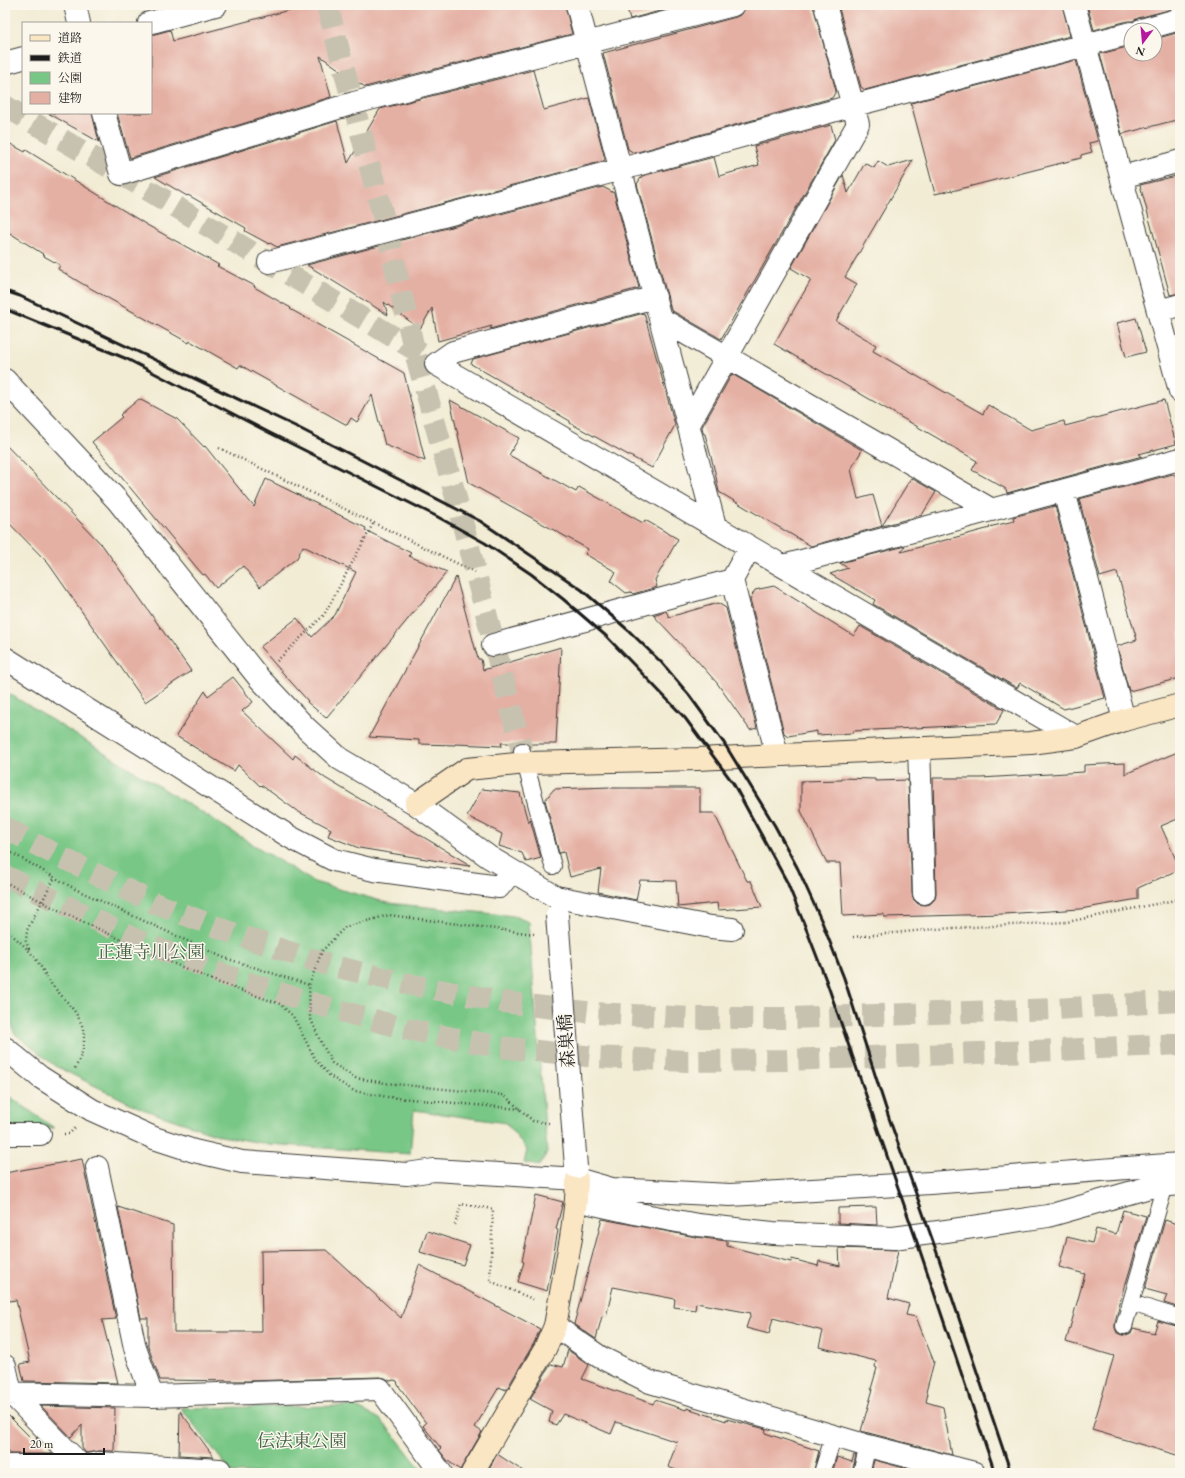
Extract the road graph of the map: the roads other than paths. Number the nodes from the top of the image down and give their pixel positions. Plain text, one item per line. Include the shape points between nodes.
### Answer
1 (75, 5) edge
2 (216, 5) edge
3 (577, 5) edge
4 (733, 5) edge
5 (825, 5) edge
6 (1074, 5) edge
7 (1180, 19) edge
8 (79, 22) edge
9 (152, 22) edge
10 (1163, 24) edge
11 (1123, 35) edge
12 (588, 44) junction
13 (1085, 45) junction
14 (22, 58) edge
15 (5, 63) edge
16 (852, 106) junction
17 (104, 114) edge
18 (1180, 161) edge
19 (622, 170) junction
20 (1122, 177) junction
21 (269, 262) dead end
22 (655, 297) junction
23 (1180, 305) edge
24 (1158, 311) junction
25 (661, 319) junction
26 (727, 356) junction
27 (5, 380) edge
28 (1180, 391) edge
29 (688, 424) junction
30 (1180, 459) edge
31 (1064, 491) junction
32 (992, 510) junction
33 (715, 526) junction
34 (750, 547) junction
35 (783, 566) junction
36 (732, 580) junction
37 (493, 645) dead end
38 (5, 658) edge
39 (1180, 705) edge
40 (1124, 720) junction
41 (1076, 737) junction
42 (919, 748) junction
43 (777, 755) junction
44 (524, 757) junction
45 (416, 804) junction
46 (552, 866) dead end
47 (512, 871) junction
48 (924, 893) dead end
49 (556, 906) junction
50 (732, 929) dead end
51 (5, 1048) edge
52 (5, 1134) edge
53 (40, 1134) road end
54 (1180, 1164) edge
55 (97, 1167) dead end
56 (576, 1182) junction
57 (1172, 1184) edge
58 (1131, 1303) junction
59 (557, 1318) junction
60 (1180, 1318) edge
61 (1124, 1326) dead end
62 (5, 1366) edge
63 (8, 1393) edge
64 (152, 1396) junction
65 (834, 1435) junction
66 (868, 1446) junction
67 (5, 1466) edge
68 (220, 1470) dead end
69 (82, 1471) edge
70 (441, 1473) edge
71 (472, 1473) edge
72 (822, 1473) edge
73 (861, 1473) edge
74 (974, 1473) edge

1 - 8 street
2 - 9 street
3 - 12 street
4 - 12 street
5 - 16 street
6 - 13 street
7 - 10 street
11 - 13 street
12 - 17 street via 354,103 121,174
12 - 19 street
13 - 16 street
13 - 20 street
14 - 15 street
16 - 19 street
16 - 26 street via 858,124
18 - 20 street
19 - 21 street
19 - 22 street
20 - 24 street
22 - 25 street
22 - 33 street via 452,352 436,364
23 - 24 street
24 - 28 street
25 - 26 street
25 - 29 street
26 - 29 street
26 - 32 street
27 - 45 street via 117,500 258,678 307,729 340,759
29 - 33 street
30 - 31 street
31 - 32 street
31 - 40 street
32 - 35 street
33 - 34 street
34 - 35 street
34 - 36 street
35 - 41 street
36 - 37 street
36 - 43 street
38 - 47 street via 290,837 334,860 374,870 499,887
39 - 40 street
40 - 41 street
41 - 42 street via 1031,744
42 - 43 street
42 - 48 street
43 - 44 street via 653,761
44 - 45 street via 467,769
44 - 46 lane
45 - 47 street
47 - 49 street
49 - 50 street
49 - 56 street, 森巣橋, bridge
51 - 56 street via 40,1078 92,1110 154,1138 194,1151 242,1162 407,1174 434,1170
52 - 53 street
54 - 56 street via 730,1195 612,1189
55 - 64 street via 135,1348
56 - 57 street via 639,1214 698,1225 893,1238 1048,1216 1150,1187
56 - 59 street via 571,1238
57 - 58 lane
58 - 60 lane
58 - 61 lane
59 - 65 street via 600,1357 650,1382
59 - 71 street via 545,1349
62 - 63 street
63 - 64 street
63 - 69 street
64 - 70 street via 380,1389
65 - 66 street
65 - 72 lane
66 - 73 lane
66 - 74 street
67 - 69 street
68 - 69 street via 98,1463

